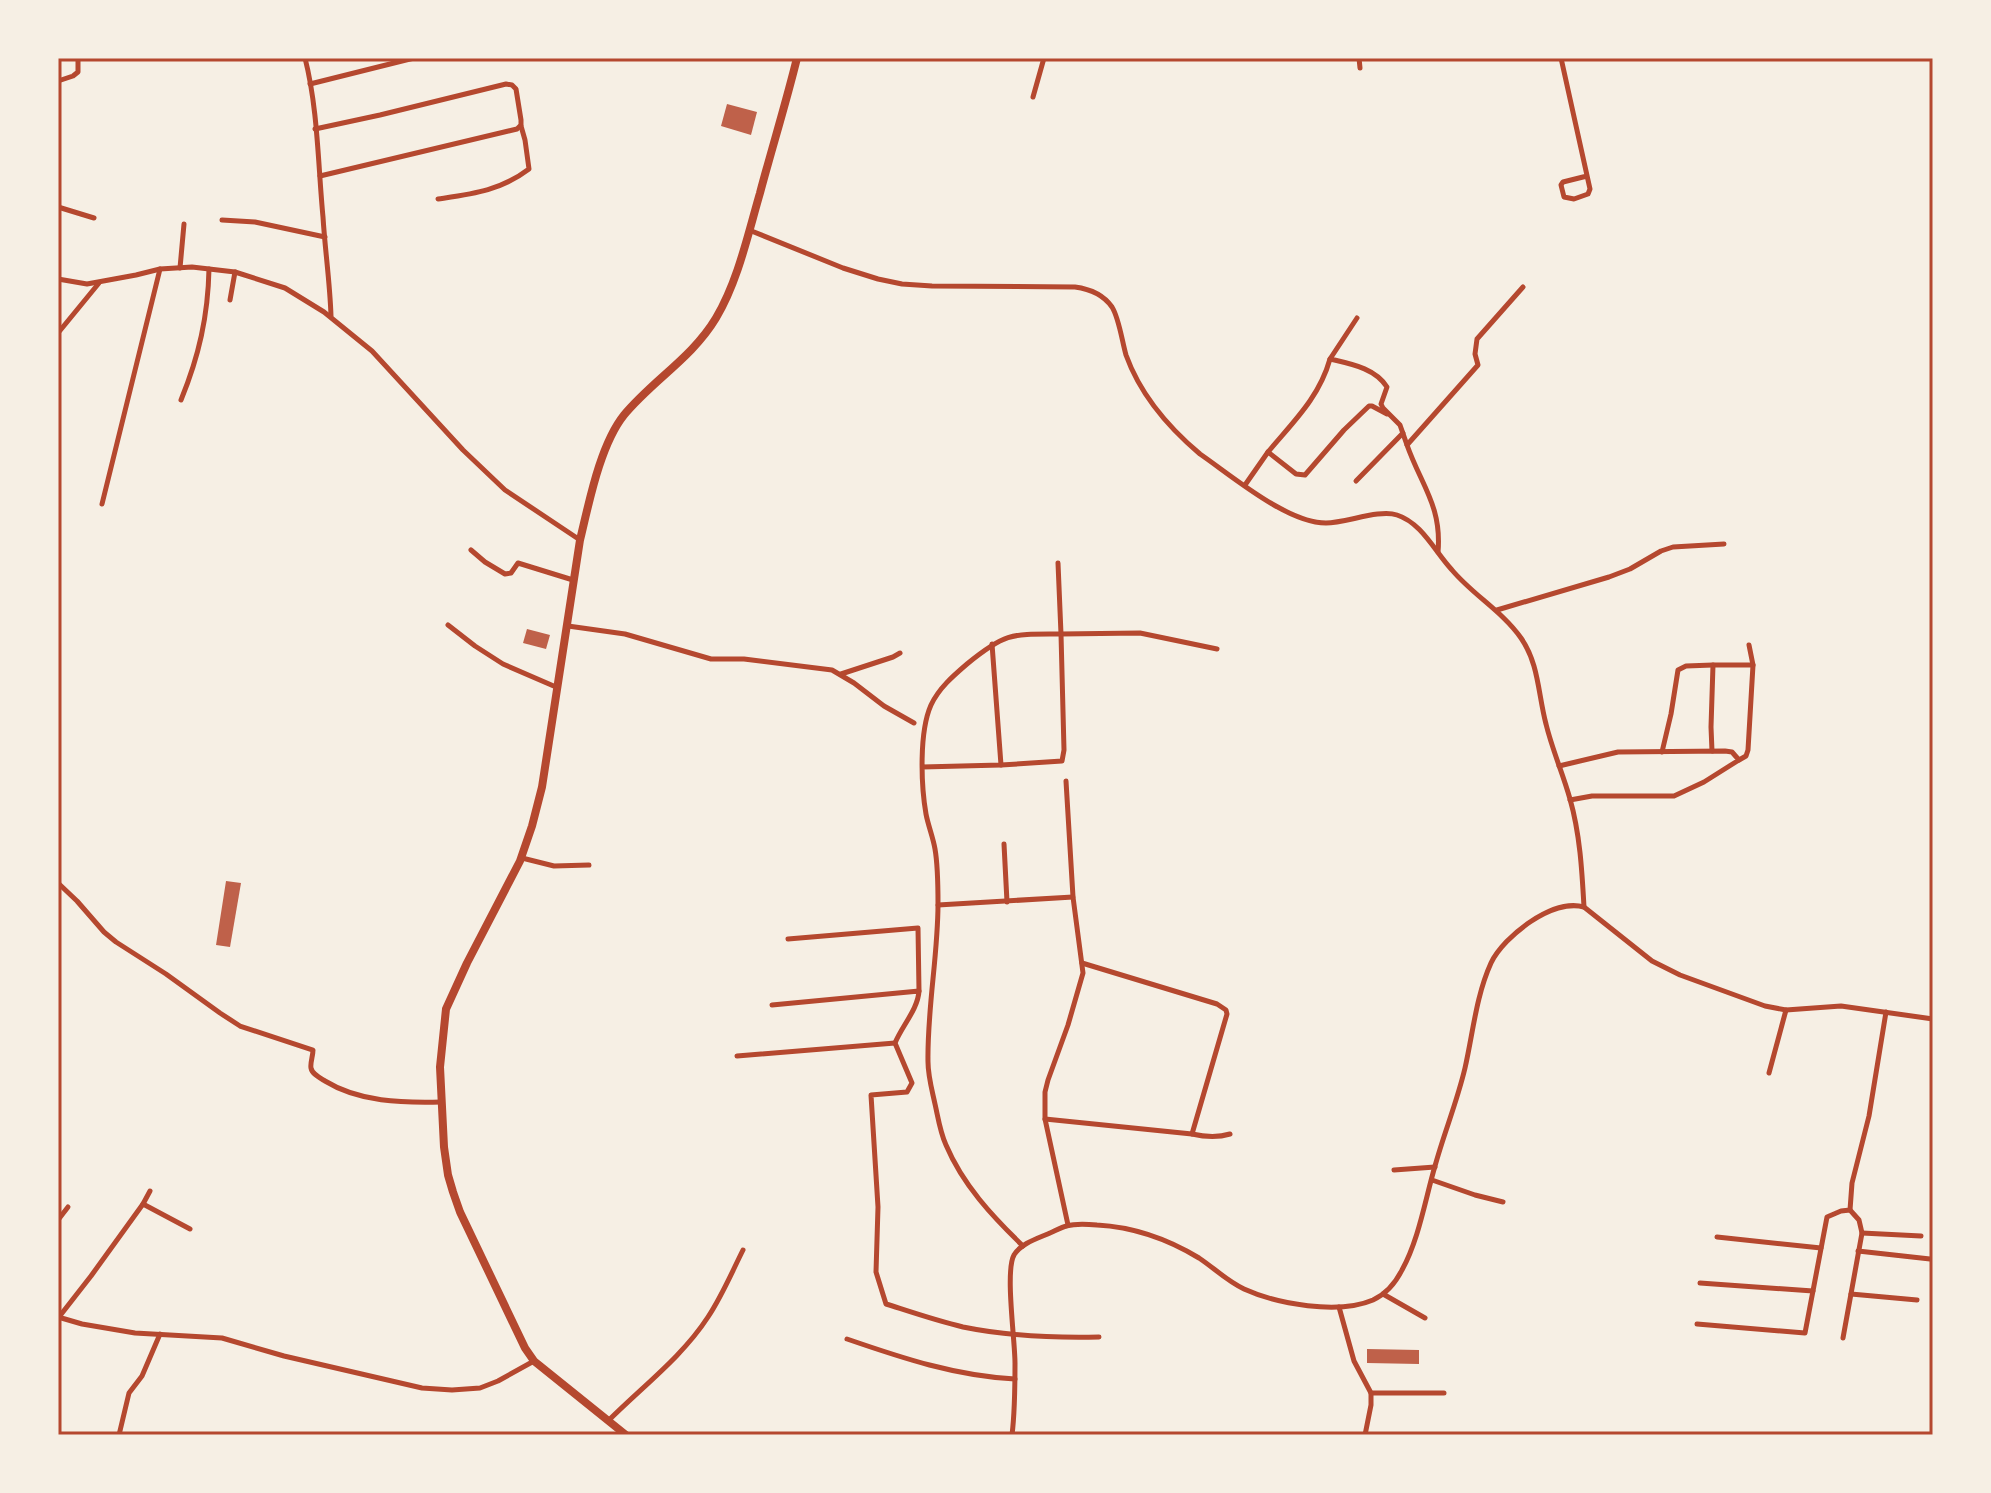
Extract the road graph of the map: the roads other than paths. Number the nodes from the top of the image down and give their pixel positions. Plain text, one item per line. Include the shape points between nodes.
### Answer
1 (78, 58) edge
2 (305, 58) edge
3 (414, 58) edge
4 (797, 58) edge
5 (1044, 58) edge
6 (1359, 58) edge
7 (1561, 58) edge
8 (1360, 68) dead end
9 (58, 81) edge
10 (310, 84) junction
11 (1033, 97) dead end
12 (521, 125) junction
13 (315, 129) junction
14 (320, 176) junction
15 (1587, 176) junction
16 (438, 199) dead end
17 (58, 207) edge
18 (94, 218) dead end
19 (222, 220) dead end
20 (184, 224) dead end
21 (749, 230) junction
22 (325, 237) junction
23 (180, 268) junction
24 (160, 269) junction
25 (209, 269) junction
26 (235, 272) junction
27 (58, 279) edge
28 (100, 282) junction
29 (1523, 287) dead end
30 (230, 300) dead end
31 (331, 317) junction
32 (1357, 318) dead end
33 (58, 333) edge
34 (1330, 359) junction
35 (181, 400) dead end
36 (1387, 414) junction
37 (1404, 432) junction
38 (1407, 445) junction
39 (1268, 452) junction
40 (1356, 481) dead end
41 (1245, 485) junction
42 (102, 504) dead end
43 (580, 540) junction
44 (1724, 544) dead end
45 (471, 550) dead end
46 (1438, 553) junction
47 (1058, 563) dead end
48 (574, 580) junction
49 (1496, 611) junction
50 (448, 625) dead end
51 (568, 626) junction
52 (1061, 634) junction
53 (992, 644) junction
54 (1749, 645) dead end
55 (1217, 649) dead end
56 (900, 653) dead end
57 (1713, 665) junction
58 (1753, 665) junction
59 (840, 674) junction
60 (556, 687) junction
61 (914, 723) dead end
62 (1712, 751) junction
63 (1662, 752) junction
64 (1739, 760) junction
65 (1001, 765) junction
66 (1559, 766) junction
67 (922, 767) junction
68 (1066, 781) dead end
69 (1570, 800) junction
70 (1004, 844) dead end
71 (522, 858) junction
72 (589, 865) dead end
73 (58, 883) edge
74 (1073, 897) junction
75 (1007, 902) junction
76 (938, 905) junction
77 (1584, 907) junction
78 (788, 939) dead end
79 (1082, 963) junction
80 (919, 991) junction
81 (772, 1005) dead end
82 (1786, 1010) junction
83 (1886, 1012) junction
84 (1933, 1019) edge
85 (895, 1043) junction
86 (737, 1056) dead end
87 (1769, 1073) dead end
88 (442, 1102) junction
89 (1045, 1119) junction
90 (1192, 1134) junction
91 (1230, 1134) dead end
92 (1435, 1167) junction
93 (1394, 1170) dead end
94 (1432, 1180) junction
95 (150, 1191) dead end
96 (1503, 1202) dead end
97 (143, 1204) junction
98 (68, 1207) dead end
99 (1850, 1210) junction
100 (58, 1220) edge
101 (1068, 1225) junction
102 (190, 1229) dead end
103 (1862, 1233) junction
104 (1921, 1236) dead end
105 (1717, 1237) dead end
106 (1023, 1246) junction
107 (1821, 1248) junction
108 (743, 1250) dead end
109 (1858, 1251) junction
110 (1930, 1259) dead end
111 (1700, 1283) dead end
112 (1813, 1291) junction
113 (1383, 1294) junction
114 (1851, 1294) junction
115 (1917, 1300) dead end
116 (1339, 1307) junction
117 (58, 1317) edge
118 (1425, 1318) dead end
119 (1697, 1324) dead end
120 (160, 1334) junction
121 (1014, 1334) junction
122 (1099, 1337) dead end
123 (1843, 1338) dead end
124 (847, 1339) dead end
125 (534, 1361) junction
126 (1015, 1379) junction
127 (1371, 1393) junction
128 (1444, 1393) dead end
129 (609, 1420) junction
130 (119, 1435) edge
131 (626, 1435) edge
132 (1012, 1435) edge
133 (1365, 1435) edge

1 - 9 street via 78,72
2 - 10 street
3 - 10 street
4 - 21 highway
5 - 11 street
6 - 8 street
7 - 15 street
10 - 13 street
12 - 13 street via 516,89 506,84
12 - 14 street
12 - 16 street via 529,169 514,181 483,192
13 - 14 street
14 - 22 street
15 - 15 street via 1588,194 1564,197 1563,182
17 - 18 street
19 - 22 street
20 - 23 street
21 - 41 street via 843,268 902,284 1093,291 1114,311 1132,370 1157,411 1188,443
21 - 43 highway via 714,321 615,429
22 - 31 street
23 - 24 street
23 - 25 street
24 - 28 street
24 - 42 street
25 - 26 street
25 - 35 street via 205,322
26 - 30 street
26 - 31 street via 285,288
27 - 28 street
28 - 33 street
29 - 38 street via 1477,339 1478,365
31 - 43 street via 372,351 505,490
32 - 34 street
34 - 36 street via 1367,369 1384,382 1381,404
34 - 39 street via 1315,397
36 - 37 street
36 - 39 street via 1369,406 1305,475
37 - 38 street
37 - 40 street
38 - 46 street via 1436,513
39 - 41 street
41 - 46 street via 1308,521 1334,523 1395,514 1413,524
43 - 48 highway
44 - 49 street via 1673,547 1609,577
45 - 48 street via 505,574 518,563
46 - 49 street
47 - 52 street
48 - 51 highway
49 - 66 street via 1531,654
50 - 60 street via 503,664
51 - 59 street via 613,631 711,659
51 - 60 highway
52 - 53 street via 1014,635
52 - 55 street via 1140,633
52 - 65 street via 1064,758
53 - 65 street
53 - 67 street via 935,698 925,727
54 - 58 street
56 - 59 street
57 - 58 street
57 - 62 street
57 - 63 street via 1678,670
58 - 64 street via 1748,750
59 - 61 street
60 - 71 highway via 542,787
62 - 63 street
62 - 64 street via 1732,752
63 - 66 street via 1618,752
64 - 69 street via 1674,796
65 - 67 street
66 - 69 street
67 - 76 street
68 - 74 street
69 - 77 street
70 - 75 street
71 - 72 street via 554,866
71 - 88 highway via 446,1009
73 - 88 street via 116,942 220,1013 240,1026 313,1050 313,1073 335,1087 378,1099
74 - 75 street
74 - 79 street
75 - 76 street
76 - 106 street via 928,1066 941,1131 970,1189
77 - 82 street via 1662,966
77 - 92 street via 1566,906 1545,914 1498,950 1483,983 1459,1092
78 - 80 street via 918,928
79 - 89 street via 1075,1004 1045,1092
79 - 90 street via 1226,1010
80 - 81 street
80 - 85 street
82 - 83 street via 1841,1006
82 - 87 street
83 - 84 street
83 - 99 street
85 - 86 street
85 - 121 street via 912,1083 907,1092 871,1095 876,1272 886,1304 962,1326
88 - 125 highway via 448,1175 460,1212
89 - 90 street
89 - 101 street
90 - 91 street
92 - 93 street
92 - 94 street
94 - 96 street
94 - 113 street via 1408,1258
95 - 97 street
97 - 102 street
97 - 117 street
98 - 100 street
99 - 103 street
99 - 107 street via 1827,1217
101 - 106 street
101 - 116 street via 1149,1233 1184,1249 1241,1288 1291,1303
103 - 104 street
103 - 109 street
105 - 107 street
106 - 121 street via 1011,1262
107 - 112 street
108 - 129 street via 700,1328
109 - 110 street
109 - 114 street
111 - 112 street
112 - 119 street via 1805,1333
113 - 116 street
113 - 118 street
114 - 115 street
114 - 123 street
116 - 127 street via 1354,1361
117 - 120 street
120 - 125 street via 222,1338 422,1388 480,1388
120 - 130 street via 129,1393
121 - 122 street
121 - 126 street
124 - 126 street via 934,1367
125 - 129 highway
126 - 132 street
127 - 128 street
127 - 133 street
129 - 131 highway

